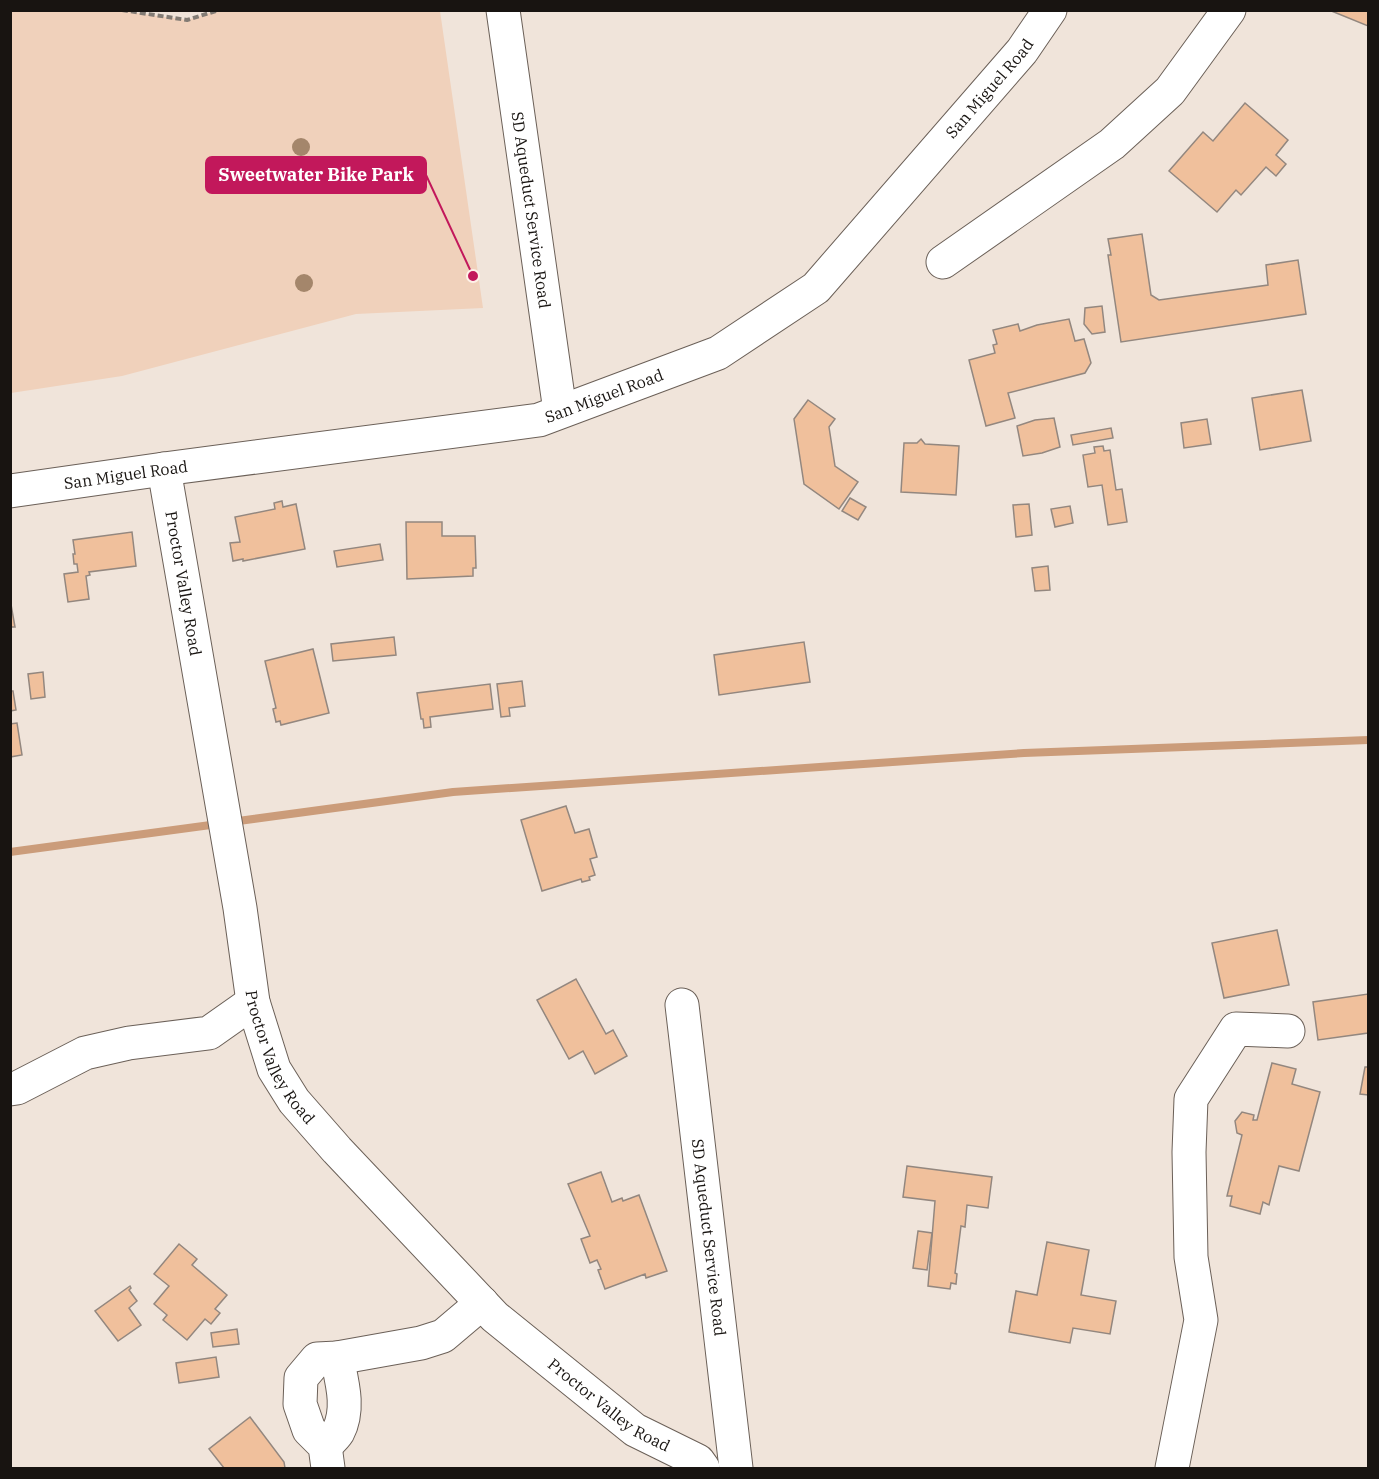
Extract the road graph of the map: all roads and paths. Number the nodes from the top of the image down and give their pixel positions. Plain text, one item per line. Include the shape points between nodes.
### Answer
1 (122, 10) edge
2 (219, 10) edge
3 (503, 10) edge
4 (1050, 10) edge
5 (1229, 10) edge
6 (943, 261) dead end
7 (560, 411) junction
8 (164, 469) junction
9 (10, 491) edge
10 (253, 1002) junction
11 (682, 1005) dead end
12 (1288, 1031) dead end
13 (10, 1089) edge
14 (482, 1303) junction
15 (338, 1358) junction
16 (326, 1457) edge
17 (707, 1466) edge
18 (736, 1468) edge
19 (1172, 1468) edge

1 - 2 path via 187,20
3 - 7 street, SD Aqueduct Service Road
4 - 7 street, San Miguel Road via 1022,51 816,288 718,353
5 - 6 street via 1170,91 1112,144
7 - 8 street, San Miguel Road via 539,420
8 - 9 street, San Miguel Road
8 - 10 street, Proctor Valley Road
10 - 13 street via 209,1033 85,1053
10 - 14 street, Proctor Valley Road via 274,1069 294,1101
11 - 18 street, SD Aqueduct Service Road
12 - 19 street via 1236,1029 1191,1099 1191,1257 1201,1320
14 - 15 street via 443,1336
14 - 17 street, Proctor Valley Road via 635,1430
15 - 16 street via 343,1417
15 - 16 street via 317,1359 301,1378 300,1404 309,1430

